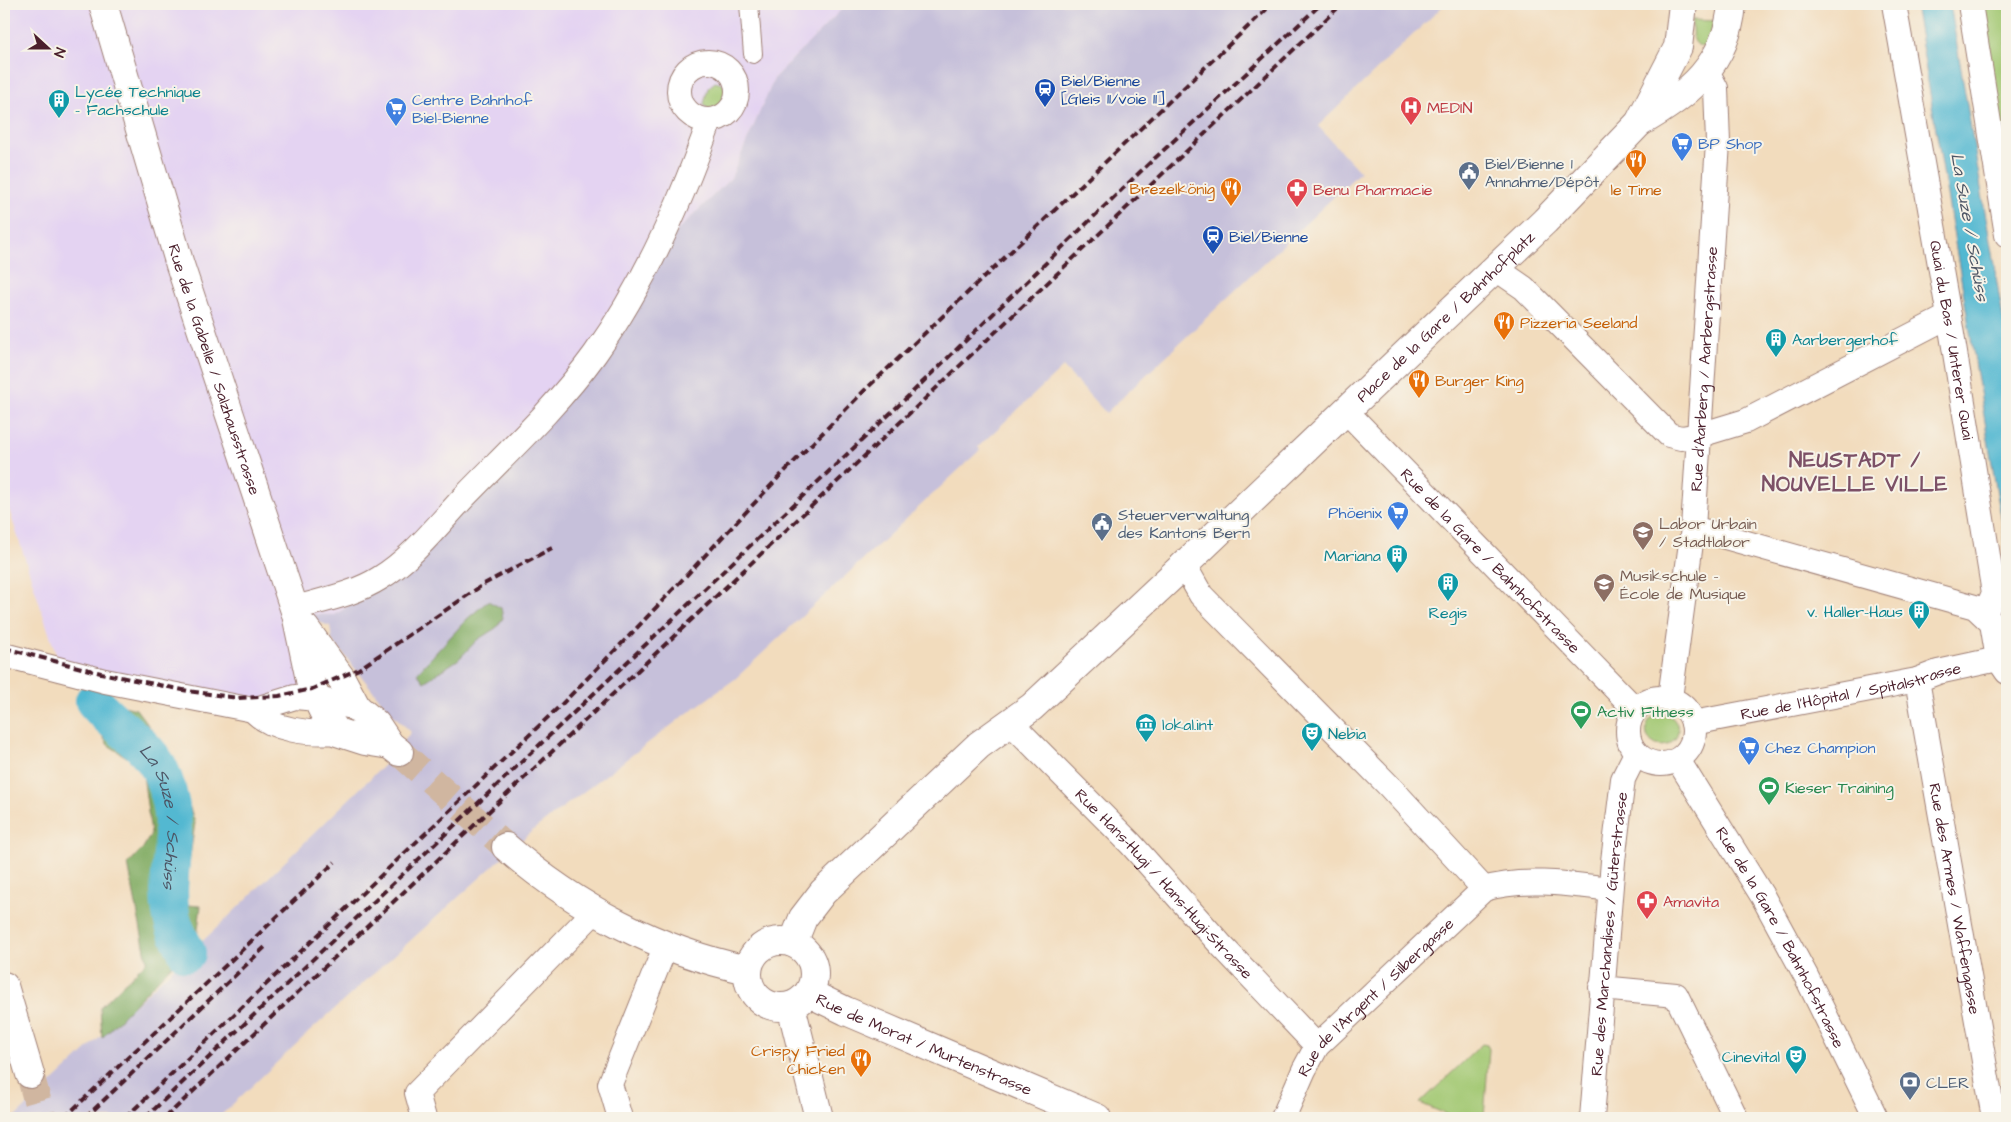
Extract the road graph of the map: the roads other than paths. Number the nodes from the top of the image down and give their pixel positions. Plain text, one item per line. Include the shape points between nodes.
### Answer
1 (103, 4) edge
2 (749, 4) edge
3 (1683, 4) edge
4 (1732, 4) edge
5 (1894, 4) edge
6 (1970, 4) edge
7 (1678, 47) junction
8 (753, 54) dead end
9 (1706, 71) junction
10 (710, 120) dead end
11 (1639, 123) junction
12 (2007, 235) edge
13 (1495, 268) junction
14 (1949, 316) junction
15 (1346, 411) junction
16 (1700, 435) junction
17 (1693, 528) junction
18 (1184, 565) junction
19 (296, 611) junction
20 (1996, 612) edge
21 (4, 654) edge
22 (2004, 664) edge
23 (1917, 680) junction
24 (1670, 698) junction
25 (317, 699) junction
26 (357, 708) junction
27 (253, 710) junction
28 (1635, 710) junction
29 (1011, 723) junction
30 (1693, 723) junction
31 (337, 732) junction
32 (1636, 753) junction
33 (1678, 760) junction
34 (506, 847) tunnel mouth
35 (1484, 889) junction
36 (1615, 897) junction
37 (595, 912) junction
38 (793, 943) junction
39 (666, 945) junction
40 (748, 970) junction
41 (4, 986) edge
42 (1601, 988) junction
43 (800, 999) junction
44 (1317, 1046) junction
45 (30, 1074) tunnel mouth
46 (424, 1118) edge
47 (620, 1118) edge
48 (819, 1118) edge
49 (1097, 1118) edge
50 (1283, 1118) edge
51 (1592, 1118) edge
52 (1736, 1118) edge
53 (1876, 1118) edge
54 (1994, 1118) edge

1 - 19 main road, Rue de la Gabelle / Salzhausstrasse via 180,265
2 - 8 street
3 - 7 main road
4 - 9 main road via 1724,45
5 - 14 street, Quai du Bas / Unterer Quai
6 - 12 street
7 - 9 main road
7 - 11 main road, Place de la Gare / Bahnhofplatz
9 - 11 main road via 1680,98
9 - 16 street, Rue d'Aarberg / Aarbergstrasse via 1716,88 1718,143
10 - 19 street via 689,177 637,285 609,333 577,377 399,563 358,589
11 - 13 main road, Place de la Gare / Bahnhofplatz
13 - 15 main road, Place de la Gare / Bahnhofplatz
13 - 16 street via 1524,288 1669,435 1681,438
14 - 16 street via 1746,421
14 - 20 street, Quai du Bas / Unterer Quai
15 - 18 main road, Place de la Gare / Bahnhofplatz
15 - 28 street, Rue de la Gare / Bahnhofstrasse
16 - 17 street, Rue d'Aarberg / Aarbergstrasse
17 - 20 street
17 - 24 street, Rue d'Aarberg / Aarbergstrasse
18 - 29 main road, Place de la Gare / Bahnhofplatz
18 - 35 street via 1201,595 1390,787
19 - 25 main road, Rue de la Gabelle / Salzhausstrasse via 312,689
19 - 26 main road
20 - 22 street via 1992,623
21 - 27 street via 105,681
22 - 23 street, Rue de l'Hôpital / Spitalstrasse via 1938,672
23 - 30 street, Rue de l'Hôpital / Spitalstrasse
23 - 54 street, Rue des Armes / Waffengasse
24 - 28 street via 1651,698
24 - 30 street via 1685,708
25 - 26 street
25 - 27 street via 294,698
25 - 31 main road, Rue de la Gabelle / Salzhausstrasse
26 - 31 main road via 376,724 394,748
27 - 31 street via 263,721 296,730 316,734
28 - 32 street via 1627,732
29 - 38 main road, Place de la Gare / Bahnhofplatz via 979,745 822,892 803,918
29 - 44 street, Rue Hans-Hugi / Hans-Hugi-Strasse via 1132,844 1220,944
30 - 33 street via 1691,744
32 - 33 street via 1642,759 1660,764
32 - 36 street, Rue des Marchandises / Güterstrasse via 1623,779
33 - 53 street, Rue de la Gare / Bahnhofstrasse via 1806,976
34 - 37 main road via 537,874
35 - 36 street via 1501,884 1554,884
35 - 44 street, Rue de l'Argent / Silbergasse
36 - 42 street, Rue des Marchandises / Güterstrasse
37 - 39 main road
37 - 46 street via 417,1093
38 - 40 main road via 778,941 764,946 753,956
38 - 43 main road via 805,951 813,964 814,979
39 - 40 main road via 706,960
39 - 47 street via 610,1084
40 - 43 main road via 750,987 760,1000 775,1007
41 - 45 main road
42 - 51 street, Rue des Marchandises / Güterstrasse
42 - 52 street via 1676,995
43 - 48 main road
43 - 49 main road, Rue de Morat / Murtenstrasse via 846,1011
44 - 50 street, Rue de l'Argent / Silbergasse

